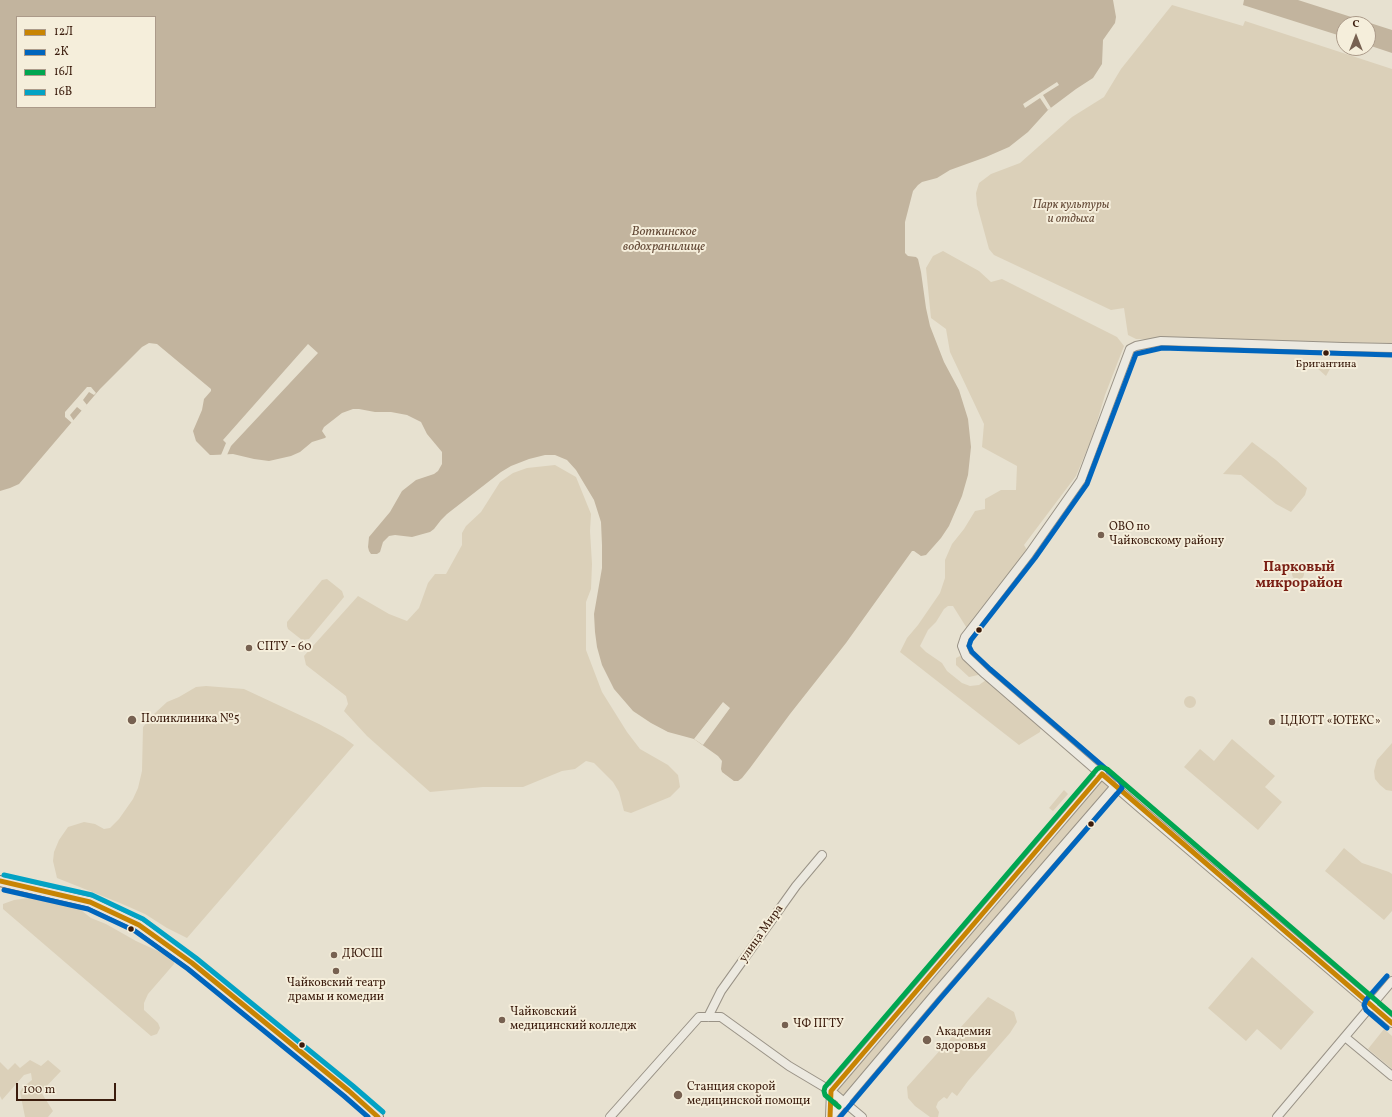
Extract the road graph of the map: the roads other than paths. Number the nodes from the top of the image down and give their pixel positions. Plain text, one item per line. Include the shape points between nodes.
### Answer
1 (1392, 348) edge
2 (1102, 774) junction
3 (1115, 786) junction
4 (822, 855) dead end
5 (1, 882) edge
6 (1392, 980) edge
7 (1371, 1005) junction
8 (708, 1017) junction
9 (1392, 1023) edge
10 (1345, 1037) junction
11 (1392, 1076) edge
12 (831, 1091) junction
13 (844, 1102) junction
14 (378, 1117) edge
15 (610, 1117) edge
16 (831, 1117) edge
17 (862, 1117) edge
18 (1277, 1117) edge

1 - 2 street via 1161,340 1130,349 1081,480 1029,554 965,637 962,646 966,656 985,674
2 - 3 street
2 - 12 street
3 - 7 street
3 - 13 street
4 - 8 street, улица Мира via 796,886 721,991
5 - 14 main road via 90,902 139,925 192,963
6 - 7 street
7 - 9 street
7 - 10 street
8 - 12 street via 721,1017 789,1066
8 - 15 street via 699,1017
10 - 11 street
10 - 18 street
12 - 13 street
12 - 16 street
13 - 16 street
13 - 17 street

